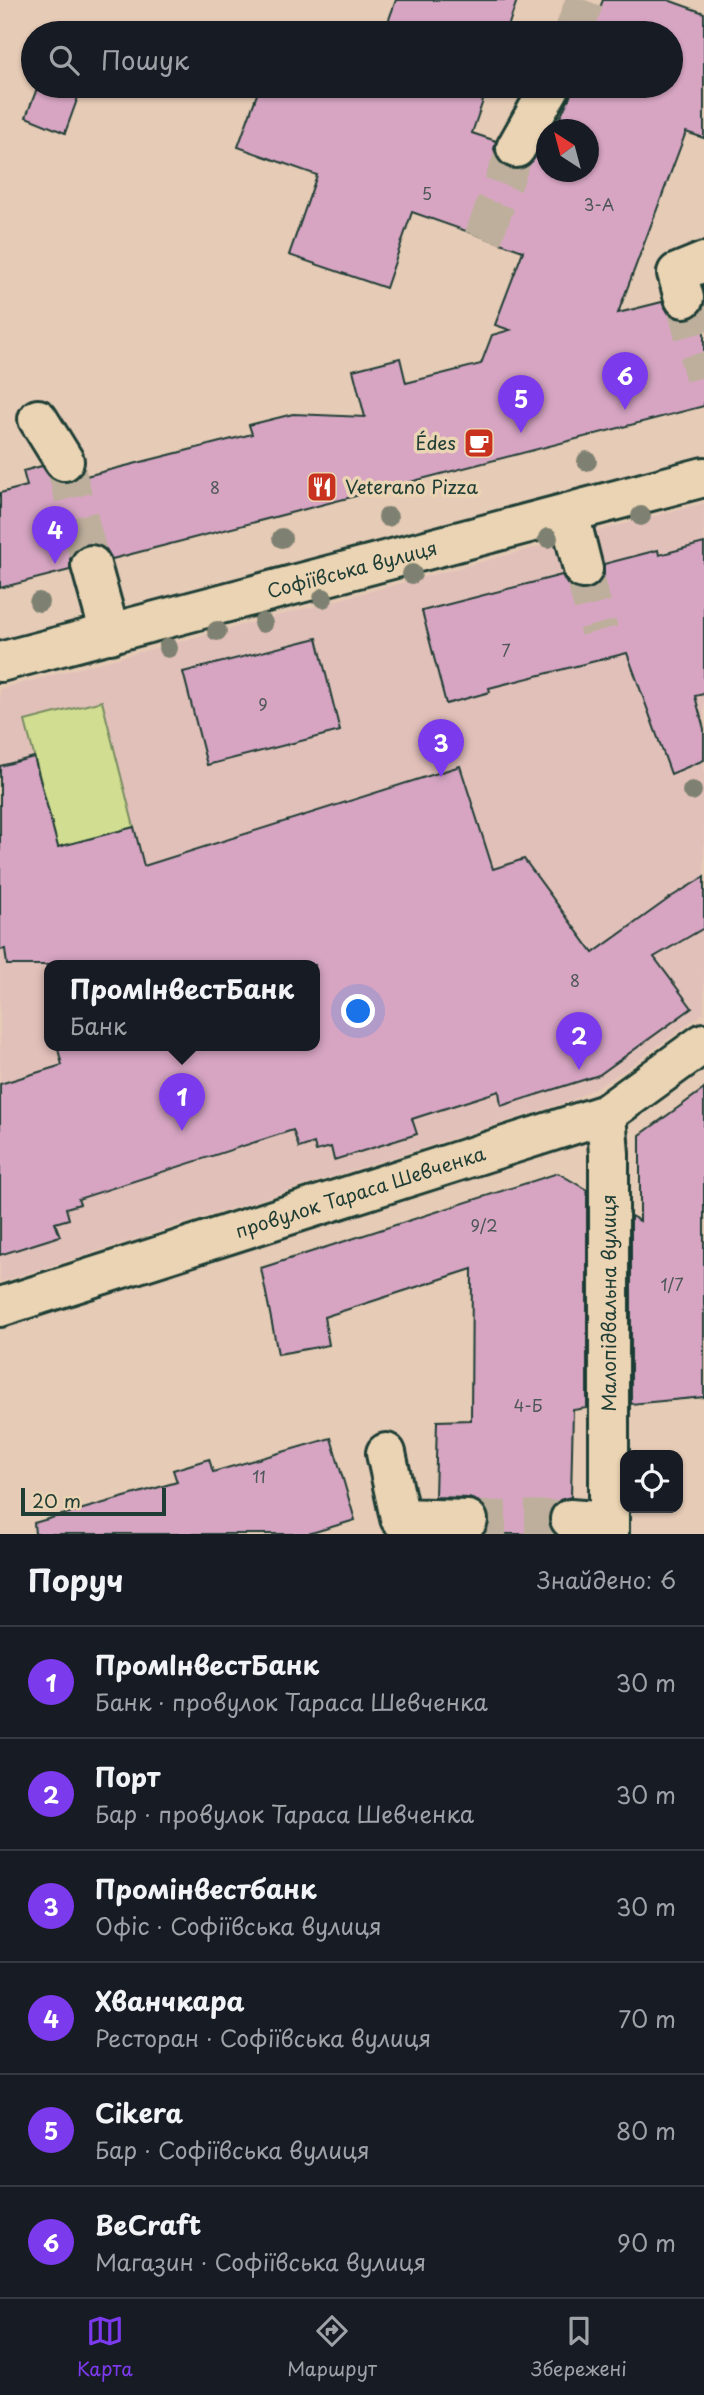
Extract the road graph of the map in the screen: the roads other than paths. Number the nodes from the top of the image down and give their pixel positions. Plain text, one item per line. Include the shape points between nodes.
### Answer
1 (544, 98) edge
2 (516, 148) tunnel mouth
3 (704, 262) edge
4 (684, 298) tunnel mouth
5 (37, 419) dead end
6 (64, 461) tunnel mouth
7 (704, 477) edge
8 (569, 513) junction
9 (91, 565) tunnel mouth
10 (583, 569) tunnel mouth
11 (110, 634) junction
12 (0, 662) edge
13 (704, 1043) edge
14 (606, 1114) junction
15 (0, 1307) edge
16 (386, 1453) dead end
17 (570, 1519) tunnel mouth
18 (468, 1520) tunnel mouth
19 (609, 1528) edge

1 - 2 street
3 - 4 street via 677,273
5 - 6 street
7 - 8 street, Софіївська вулиця
8 - 10 street
8 - 11 street, Софіївська вулиця
9 - 11 street
11 - 12 street, Софіївська вулиця
13 - 14 street, провулок Тараса Шевченка
14 - 15 street, провулок Тараса Шевченка
14 - 19 street, Малопідвальна вулиця
16 - 18 street via 400,1518
17 - 19 street

